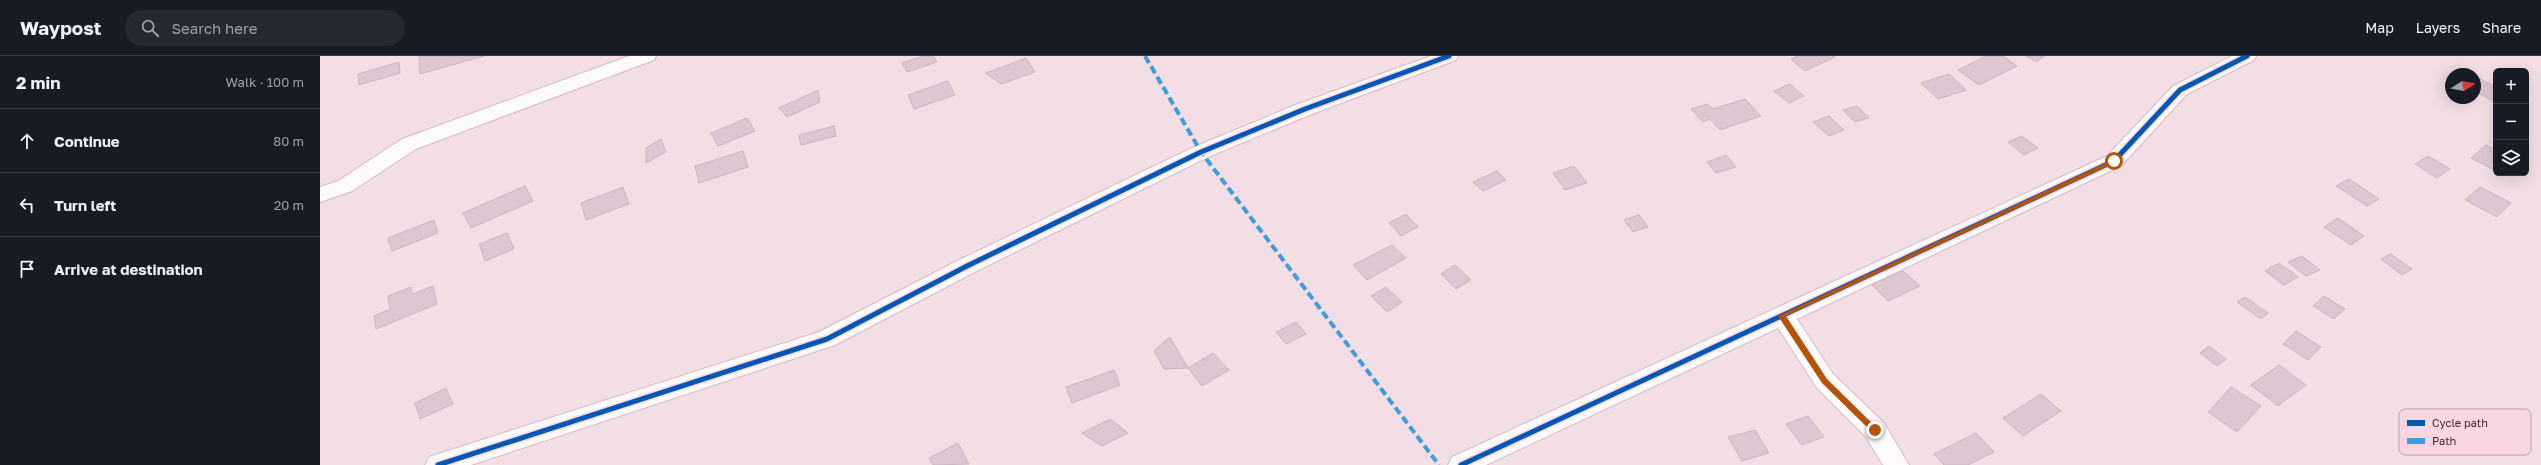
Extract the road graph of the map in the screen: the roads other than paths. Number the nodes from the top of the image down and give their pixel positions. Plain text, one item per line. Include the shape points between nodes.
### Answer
1 (647, 56) edge
2 (1449, 56) edge
3 (2247, 56) edge
4 (320, 195) edge
5 (1782, 316) junction
6 (438, 465) edge
7 (1461, 465) edge
8 (1896, 465) edge

1 - 4 street via 409,144 345,186
2 - 6 street via 1305,109 1201,152 967,266 827,339
3 - 5 street via 2180,90 2114,161
5 - 7 street
5 - 8 street via 1825,381 1875,430

